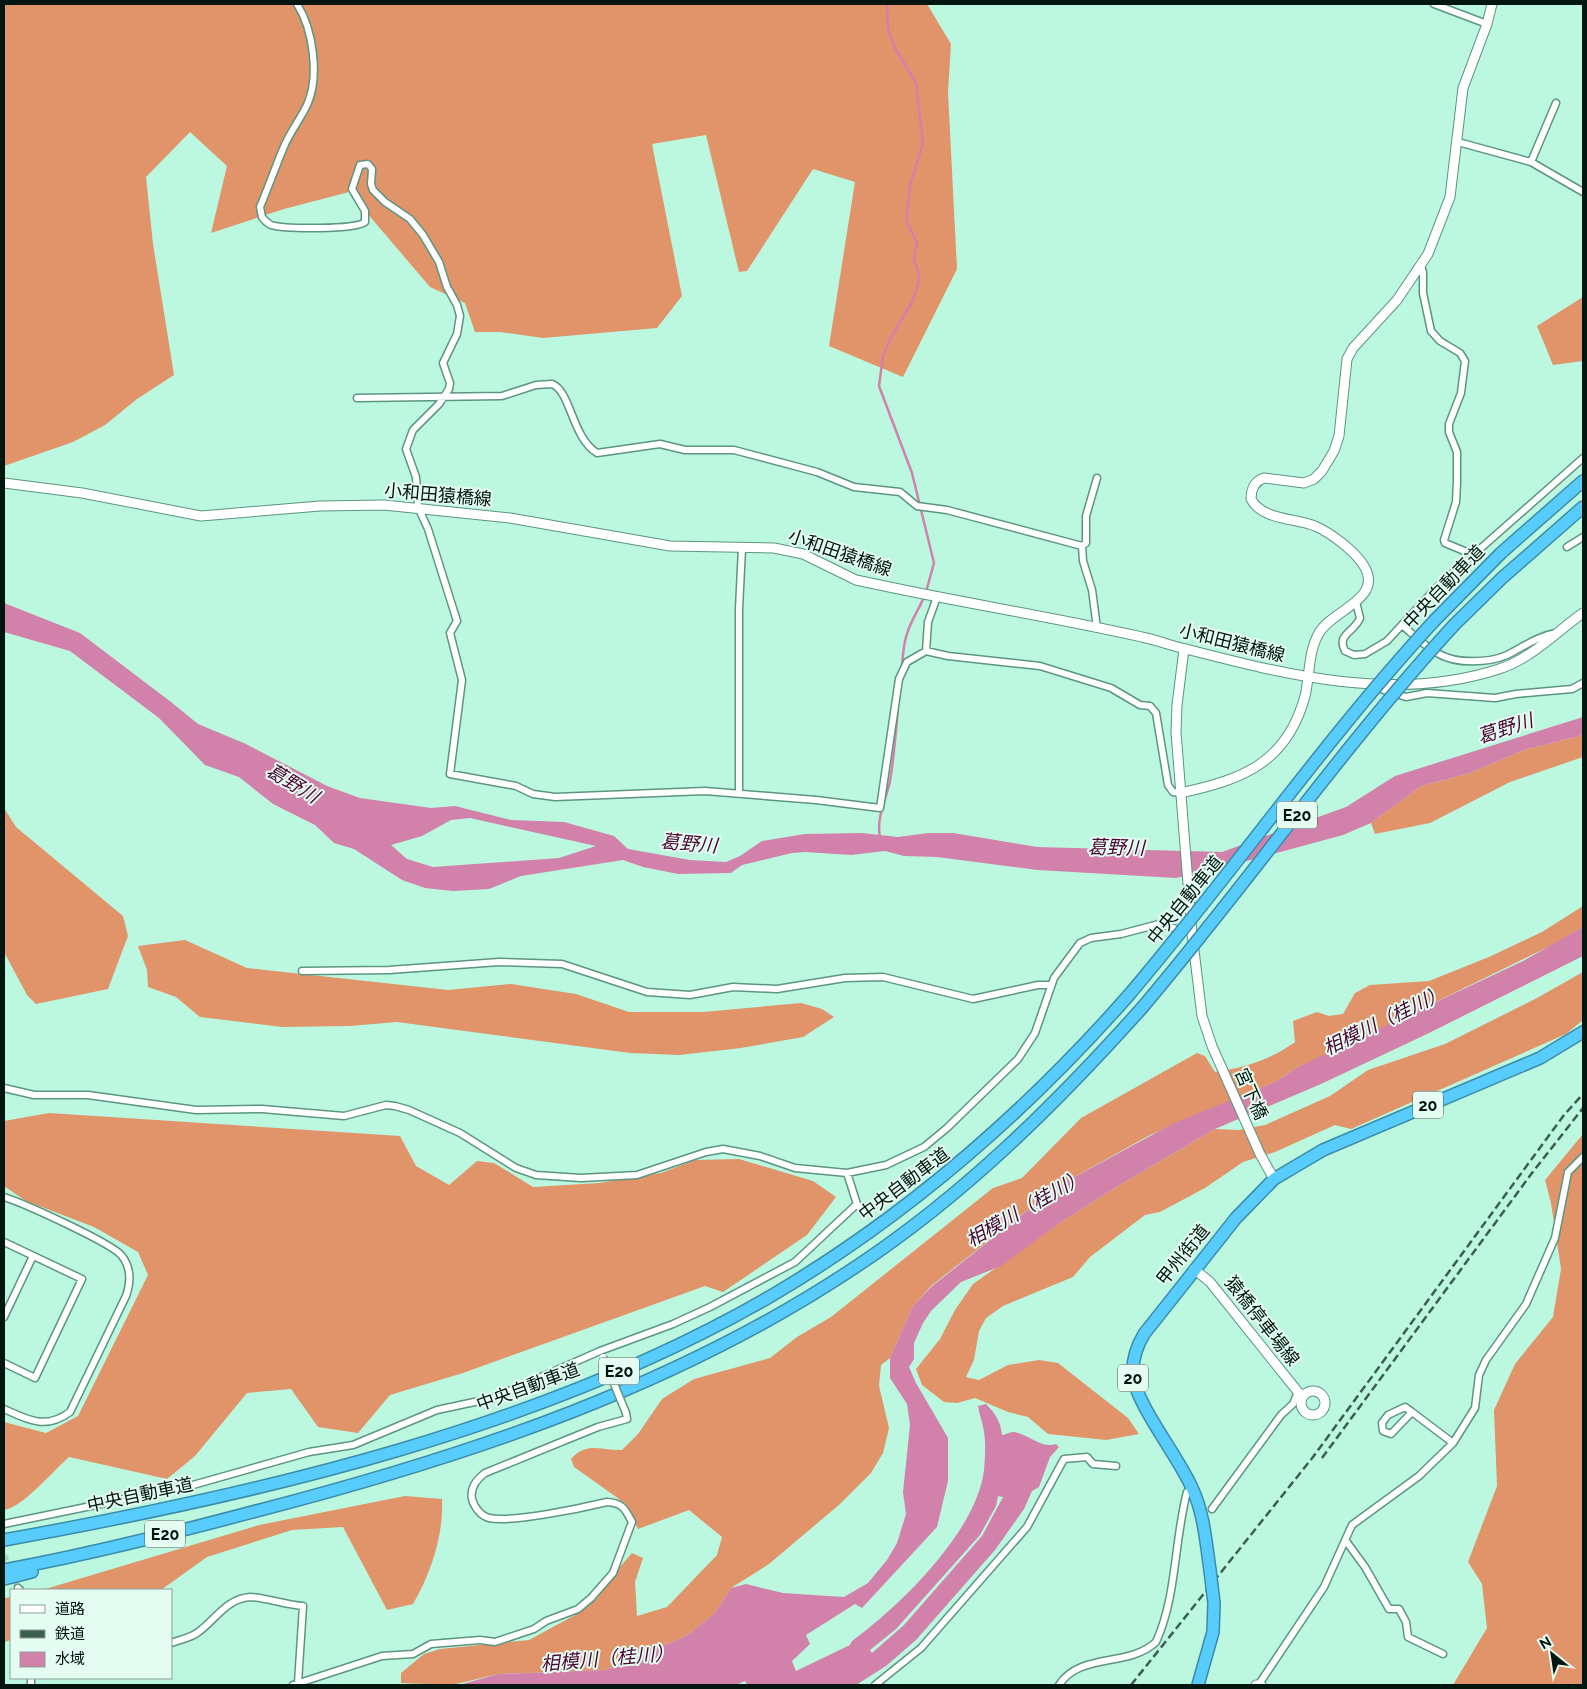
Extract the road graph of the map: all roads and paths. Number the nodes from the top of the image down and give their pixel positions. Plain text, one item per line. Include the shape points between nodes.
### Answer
1 (298, 4) edge
2 (1434, 4) edge
3 (1492, 4) edge
4 (1487, 24) junction
5 (1556, 103) dead end
6 (1458, 142) junction
7 (1531, 162) junction
8 (1583, 192) edge
9 (1421, 266) junction
10 (357, 398) dead end
11 (444, 398) junction
12 (1583, 458) edge
13 (1097, 478) dead end
14 (1583, 481) edge
15 (4, 483) edge
16 (418, 507) junction
17 (1583, 507) edge
18 (1583, 537) edge
19 (1082, 546) junction
20 (1567, 547) dead end
21 (742, 548) junction
22 (1474, 555) junction
23 (937, 597) junction
24 (1356, 602) junction
25 (1583, 613) edge
26 (1402, 625) junction
27 (1097, 628) junction
28 (1558, 633) junction
29 (1184, 649) junction
30 (926, 651) junction
31 (1308, 679) junction
32 (1583, 683) edge
33 (1361, 684) junction
34 (739, 793) junction
35 (1180, 793) junction
36 (1192, 934) junction
37 (302, 971) dead end
38 (1050, 985) junction
39 (1583, 1032) edge
40 (4, 1088) edge
41 (1583, 1157) edge
42 (847, 1173) junction
43 (1274, 1179) junction
44 (4, 1197) edge
45 (857, 1204) junction
46 (862, 1211) dead end
47 (4, 1242) edge
48 (33, 1256) junction
49 (1194, 1269) junction
50 (4, 1317) edge
51 (602, 1354) junction
52 (4, 1363) edge
53 (1300, 1394) joint
54 (4, 1409) edge
55 (1412, 1412) junction
56 (1453, 1443) junction
57 (1116, 1466) dead end
58 (1193, 1490) junction
59 (326, 1493) junction
60 (1212, 1509) dead end
61 (4, 1524) edge
62 (4, 1540) edge
63 (1346, 1541) junction
64 (4, 1570) edge
65 (4, 1579) edge
66 (172, 1643) edge
67 (1443, 1654) dead end
68 (296, 1684) edge
69 (875, 1685) edge
70 (1059, 1685) edge
71 (1198, 1685) edge
72 (1258, 1685) edge

1 - 11 street via 308,26 313,62 312,85 307,104 284,147 260,212 264,220 273,226 333,228 360,225 365,222 366,213 352,189 360,165 370,165 374,190 410,219 423,235 459,308 457,334 443,363 450,383
2 - 4 street
3 - 4 main road
4 - 6 main road via 1463,88
5 - 7 street
6 - 7 street
6 - 9 main road via 1450,196 1439,230
7 - 8 street
9 - 22 street via 1431,331 1440,341 1460,353 1465,361 1461,393 1449,424 1456,452 1457,482 1456,502 1444,540
9 - 24 main road via 1397,300 1349,354 1345,365 1339,436 1322,471 1304,483 1264,478 1255,483 1251,494 1253,503 1262,511 1320,528 1362,563 1369,587
10 - 11 street
11 - 16 street via 413,430 406,446 416,477
11 - 19 street via 502,396 536,385 552,384 560,391 581,438 597,453 660,444 686,450 734,450 817,472 854,487 900,492 918,506
12 - 22 street
13 - 19 street via 1086,516 1086,543
14 - 62 highway, 中央自動車道 / E20, bridge via 1508,547 1435,620 1371,692 1212,895 1128,996 1040,1090 924,1192 808,1273 676,1345 540,1403 383,1453 226,1494
15 - 16 main road, 小和田猿橋線 via 82,493 201,516 320,506
16 - 21 main road, 小和田猿橋線 via 519,519 670,546
16 - 34 street via 457,621 450,633 462,680 450,774 555,797 704,791
17 - 59 highway, 中央自動車道 / E20, bridge via 1515,566 1456,624 1384,705 1221,913 1141,1009 1051,1107 975,1176 860,1265 784,1312 702,1356 605,1399 474,1447
18 - 20 street
19 - 27 street
21 - 23 main road, 小和田猿橋線 via 792,551 856,580
21 - 34 street
22 - 26 street
23 - 27 main road, 小和田猿橋線
23 - 30 street via 928,622
24 - 26 street via 1360,618 1342,640 1348,653 1359,655 1373,650 1387,642
24 - 31 main road via 1336,615 1319,634 1313,648
25 - 28 main road, 小和田猿橋線
26 - 28 street via 1441,656 1477,662 1498,659 1545,635
27 - 29 main road, 小和田猿橋線
28 - 33 main road, 小和田猿橋線 via 1499,669 1435,682
29 - 31 main road, 小和田猿橋線
29 - 35 main road, 宮下橋 via 1176,705
30 - 34 street via 907,662 899,679 880,808
30 - 35 street via 1040,666 1111,688 1140,705 1150,706 1156,713 1168,785 1173,792
31 - 33 main road, 小和田猿橋線
31 - 35 main road via 1294,726 1270,758 1233,780
32 - 33 street via 1572,689 1495,698 1427,693 1406,697
35 - 36 main road, 宮下橋
36 - 38 street via 1159,924 1084,940
36 - 43 main road, 宮下橋 via 1198,998 1212,1046
37 - 38 street via 389,970 499,962 562,964 647,992 690,995 733,987 777,989 845,978 883,977 972,999
38 - 42 street via 1040,1021 1025,1051 947,1128 924,1148 903,1158
39 - 43 highway, 甲州街道 / 20 via 1540,1058 1323,1150
40 - 42 street via 34,1095 88,1095 196,1110 262,1109 344,1116 395,1106 460,1133 516,1168 536,1175 581,1178 637,1175 723,1149 760,1156 794,1168
41 - 56 street via 1568,1172 1555,1238 1526,1304 1486,1360 1479,1375 1475,1408
42 - 45 street
43 - 49 highway, 甲州街道 / 20
44 - 54 street via 110,1246 125,1261 130,1277 126,1296 70,1412 46,1424 27,1420
45 - 46 street
45 - 51 street via 795,1262 703,1311
47 - 48 street
48 - 50 street
48 - 52 street via 82,1279 35,1378
49 - 53 main road, 猿橋停車場線 via 1210,1282
49 - 58 highway, 甲州街道 / 20 via 1144,1334 1136,1348 1133,1373 1138,1395
51 - 61 street via 493,1398 437,1410 353,1445 309,1452 193,1485
51 - 68 street, bridge via 628,1419 598,1427 484,1473 473,1487 472,1499 478,1511 488,1518 619,1503 632,1522 613,1573 591,1598 578,1609 495,1642 431,1644 413,1654 382,1656
53 - 60 street
55 - 55 street via 1391,1434 1383,1431 1382,1423 1388,1415 1406,1407
55 - 56 street
56 - 63 street via 1419,1476 1352,1525
57 - 69 street via 1093,1464 1086,1457 1064,1459 1027,1527 921,1648
58 - 70 street via 1188,1492 1184,1507 1164,1618 1156,1642 1135,1654 1078,1668 1064,1677
58 - 71 highway, 甲州街道 / 20, bridge via 1200,1512 1214,1603 1213,1632
59 - 64 highway, 中央自動車道 / E20 via 124,1544
59 - 65 highway via 197,1531
63 - 67 street via 1389,1609 1402,1613 1408,1637
63 - 72 street via 1324,1587
66 - 68 street via 197,1633 225,1607 242,1598 303,1606

